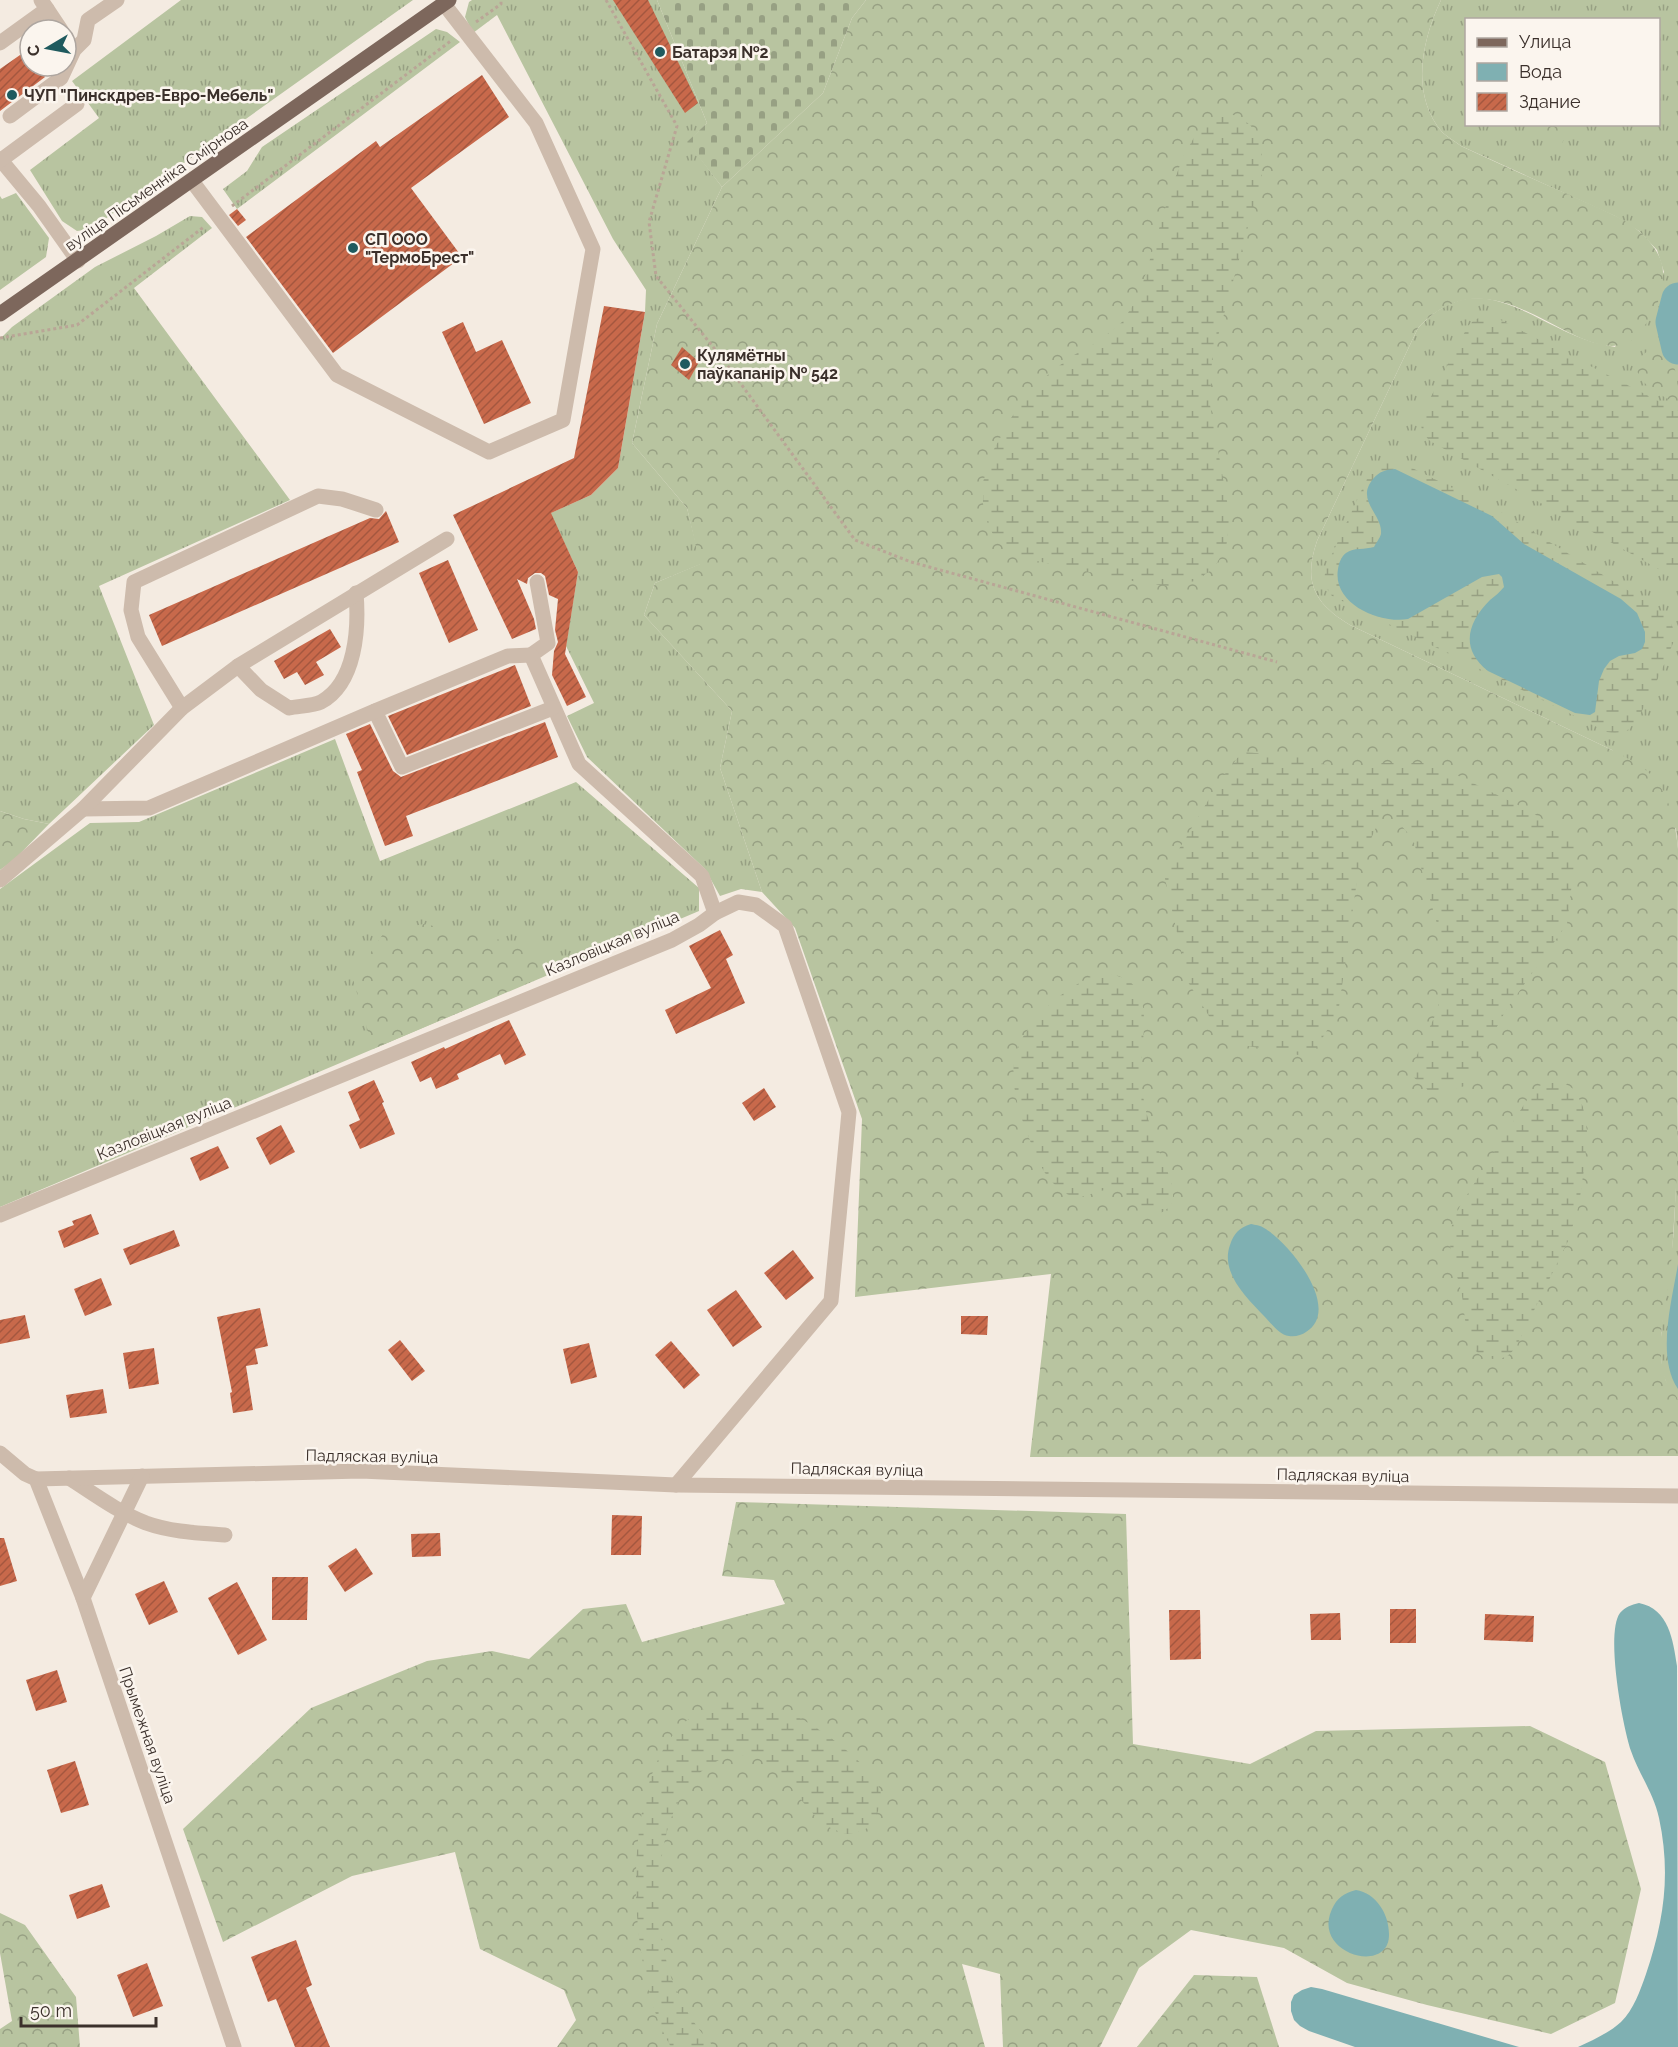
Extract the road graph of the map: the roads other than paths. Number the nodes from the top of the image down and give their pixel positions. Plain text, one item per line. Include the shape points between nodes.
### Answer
1 (117, 0) edge
2 (447, 2) edge
3 (44, 5) edge
4 (53, 18) edge
5 (78, 42) edge
6 (0, 43) edge
7 (61, 78) edge
8 (76, 104) dead end
9 (10, 116) dead end
10 (0, 159) edge
11 (192, 181) junction
12 (78, 261) junction
13 (0, 314) edge
14 (376, 510) dead end
15 (447, 540) dead end
16 (537, 582) dead end
17 (356, 593) junction
18 (531, 655) junction
19 (238, 666) junction
20 (182, 708) junction
21 (553, 708) junction
22 (375, 711) junction
23 (83, 809) junction
24 (0, 880) edge
25 (715, 913) junction
26 (0, 1215) edge
27 (0, 1453) edge
28 (142, 1476) junction
29 (69, 1478) junction
30 (36, 1479) junction
31 (676, 1485) junction
32 (1678, 1496) edge
33 (123, 1513) junction
34 (225, 1535) dead end
35 (83, 1598) junction
36 (234, 2047) edge

1 - 5 street via 88,20 84,40
2 - 11 main road, вуліца Пісьменніка Смірнова
2 - 11 street via 464,31 536,123 593,249 563,420 489,452 336,375
3 - 4 street
3 - 6 street
7 - 9 street
8 - 10 street
10 - 12 street
11 - 12 main road, вуліца Пісьменніка Смірнова
12 - 13 main road, вуліца Пісьменніка Смірнова
14 - 20 street via 318,496 134,582 131,610 138,637
15 - 17 street
16 - 18 street via 548,643
17 - 19 street
17 - 19 street via 358,616 351,658 342,683 320,703 289,708 261,690
18 - 21 street
18 - 22 street via 508,656
19 - 20 street
20 - 23 street
21 - 22 street via 402,767
21 - 25 street via 579,764 702,876
22 - 23 street via 149,808
23 - 24 street
25 - 26 street, Казловіцкая вуліца via 672,940
25 - 31 street, Казловіцкая вуліца via 738,902 756,905 784,926 849,1112 831,1301
27 - 30 street
28 - 29 street, Падляская вуліца
28 - 31 street, Падляская вуліца via 361,1472
28 - 33 street
29 - 30 street, Падляская вуліца
29 - 33 street
30 - 35 street, Прымежная вуліца
31 - 32 street, Падляская вуліца
33 - 34 street via 182,1532
33 - 35 street
35 - 36 street, Прымежная вуліца

